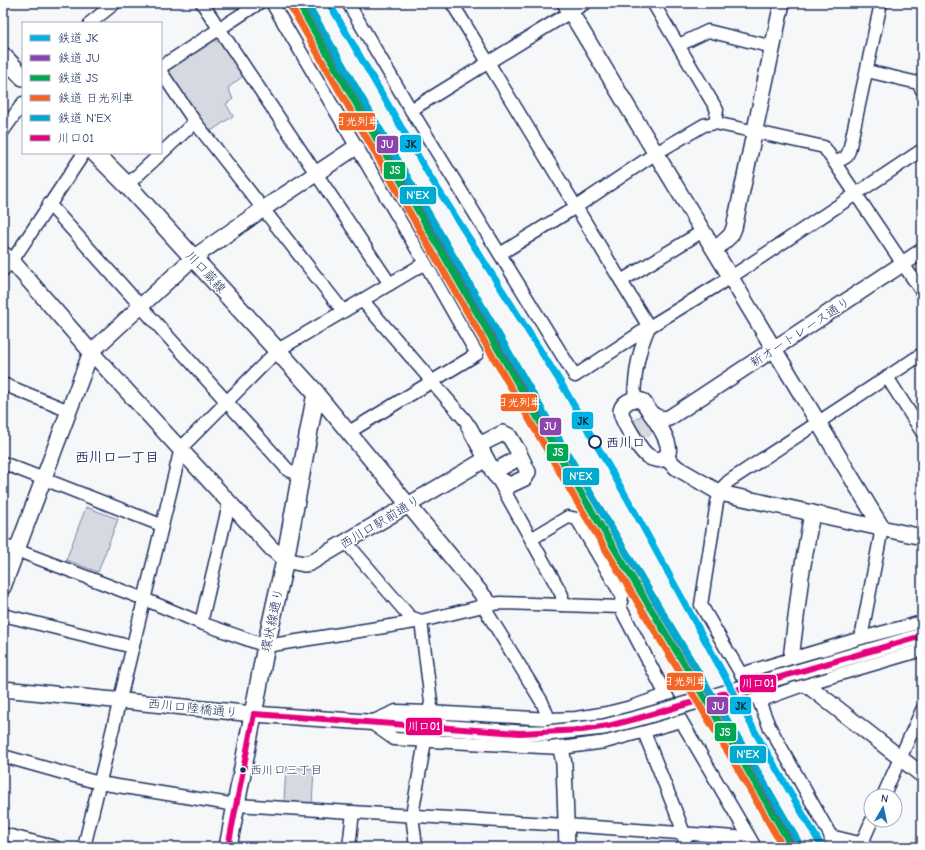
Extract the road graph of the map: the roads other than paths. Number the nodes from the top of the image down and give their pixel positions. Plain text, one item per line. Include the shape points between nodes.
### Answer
1 (115, 3) edge
2 (202, 3) edge
3 (259, 3) edge
4 (272, 3) edge
5 (348, 3) edge
6 (452, 3) edge
7 (585, 3) edge
8 (653, 3) edge
9 (782, 3) edge
10 (881, 3) edge
11 (568, 8) edge
12 (91, 22) edge
13 (219, 28) junction
14 (679, 46) junction
15 (772, 47) junction
16 (3, 56) edge
17 (488, 63) junction
18 (162, 67) edge
19 (867, 71) junction
20 (162, 73) edge
21 (22, 76) edge
22 (922, 90) edge
23 (22, 103) edge
24 (411, 110) junction
25 (195, 122) junction
26 (715, 123) junction
27 (3, 131) edge
28 (755, 132) junction
29 (356, 147) junction
30 (922, 150) edge
31 (162, 153) edge
32 (656, 153) junction
33 (83, 154) edge
34 (96, 154) edge
35 (160, 154) edge
36 (835, 163) junction
37 (316, 173) junction
38 (127, 185) junction
39 (856, 193) junction
40 (50, 204) junction
41 (576, 206) junction
42 (263, 210) junction
43 (703, 231) junction
44 (715, 250) junction
45 (922, 251) edge
46 (500, 254) junction
47 (193, 258) junction
48 (6, 262) edge
49 (425, 263) junction
50 (903, 264) junction
51 (731, 277) junction
52 (621, 281) junction
53 (390, 284) junction
54 (922, 292) edge
55 (363, 301) junction
56 (141, 305) junction
57 (343, 312) junction
58 (649, 328) junction
59 (774, 349) junction
60 (278, 350) junction
61 (91, 352) junction
62 (922, 354) edge
63 (887, 377) junction
64 (433, 382) junction
65 (3, 384) edge
66 (316, 393) junction
67 (634, 399) junction
68 (228, 402) junction
69 (69, 411) junction
70 (652, 414) junction
71 (673, 415) junction
72 (817, 422) junction
73 (469, 427) joint
74 (349, 432) junction
75 (922, 432) edge
76 (664, 434) junction
77 (479, 445) junction
78 (181, 448) junction
79 (518, 451) junction
80 (665, 458) junction
81 (3, 463) edge
82 (492, 469) junction
83 (301, 475) junction
84 (44, 480) junction
85 (720, 493) junction
86 (229, 504) junction
87 (409, 505) junction
88 (812, 513) junction
89 (161, 525) junction
90 (882, 528) junction
91 (922, 537) edge
92 (531, 539) junction
93 (346, 542) junction
94 (10, 548) edge
95 (285, 560) junction
96 (3, 587) edge
97 (144, 599) junction
98 (486, 605) junction
99 (562, 605) junction
100 (620, 607) junction
101 (3, 615) edge
102 (421, 621) junction
103 (922, 622) edge
104 (201, 623) junction
105 (922, 636) edge
106 (861, 638) junction
107 (266, 646) junction
108 (133, 647) junction
109 (922, 650) edge
110 (791, 659) junction
111 (741, 674) junction
112 (806, 684) junction
113 (3, 689) edge
114 (666, 695) junction
115 (120, 701) junction
116 (759, 702) junction
117 (922, 710) edge
118 (429, 712) junction
119 (254, 714) junction
120 (681, 721) junction
121 (370, 722) junction
122 (549, 726) junction
123 (644, 732) junction
124 (425, 741) junction
125 (561, 748) junction
126 (3, 756) edge
127 (900, 758) junction
128 (922, 775) edge
129 (99, 783) junction
130 (887, 788) edge
131 (236, 805) junction
132 (353, 812) junction
133 (412, 815) junction
134 (566, 825) junction
135 (869, 828) edge
136 (3, 834) edge
137 (684, 834) junction
138 (834, 842) edge
139 (752, 843) edge
140 (862, 846) edge
141 (55, 847) edge
142 (84, 847) edge
143 (228, 847) edge
144 (349, 847) edge
145 (416, 847) edge
146 (567, 847) edge
147 (685, 847) edge

1 - 12 street
2 - 13 street
3 - 13 street
4 - 29 street
5 - 24 street
6 - 17 street
7 - 11 street
8 - 14 street
9 - 15 street
10 - 19 street
11 - 17 street
11 - 32 street
13 - 18 street
13 - 37 street
14 - 15 street via 708,31
14 - 26 street via 717,110
15 - 28 street
16 - 21 main road
17 - 24 street
17 - 41 street
19 - 22 street via 918,83
19 - 36 street via 849,151 846,157
20 - 25 street
23 - 27 street
24 - 46 street
25 - 31 street
25 - 42 street
26 - 28 street
26 - 32 street via 704,125
28 - 36 street via 824,147
28 - 44 street via 734,228 727,240
29 - 37 street
29 - 49 street
30 - 39 street
32 - 41 street
32 - 43 street
33 - 40 street
34 - 38 main road, 川口蕨線
35 - 38 street
36 - 39 street
37 - 42 street
37 - 53 street
38 - 47 main road, 川口蕨線
39 - 50 street
39 - 51 street
40 - 48 street
40 - 56 street
41 - 46 street
41 - 52 street
42 - 47 street
42 - 57 street
43 - 44 street
43 - 52 street
44 - 51 street
45 - 50 street, 新オートレース通り
46 - 58 street via 575,376
47 - 56 street
47 - 60 main road, 川口蕨線
48 - 61 street
49 - 53 street
49 - 64 street via 477,354
50 - 54 street
50 - 59 street, 新オートレース通り
51 - 58 street
51 - 59 street
52 - 58 street
53 - 55 street
55 - 57 street
55 - 64 street
56 - 61 street
56 - 68 street
57 - 60 street
58 - 67 street via 641,346
59 - 71 street, 新オートレース通り
59 - 72 street
60 - 66 main road, 川口蕨線
60 - 68 street
61 - 69 street
61 - 78 street
62 - 63 street
63 - 72 street
63 - 75 street
64 - 73 street
64 - 74 street
65 - 69 street
66 - 74 street
66 - 83 main road, 環状線通り
67 - 70 street via 642,401
67 - 80 street via 624,404 622,417 649,458
68 - 78 street
68 - 83 street via 288,470
69 - 84 street
70 - 71 street via 661,419
70 - 76 street
71 - 76 street via 664,426
72 - 85 street via 729,481
72 - 90 street
73 - 77 street
74 - 87 street
76 - 80 street via 669,444
77 - 79 street via 504,433 509,436
77 - 82 street
78 - 86 street
78 - 89 street
79 - 82 street, 西川口駅前通り via 515,460
79 - 82 street via 528,469 525,478 510,485 499,479
80 - 85 street
81 - 84 street
82 - 87 street, 西川口駅前通り via 471,468
82 - 92 street
83 - 95 main road, 環状線通り
84 - 89 street
84 - 94 street
85 - 88 street
85 - 111 street via 701,605
86 - 95 street via 270,548
86 - 104 street
87 - 93 street, 西川口駅前通り
87 - 98 street
88 - 90 street
88 - 110 street
89 - 97 street
90 - 91 street
90 - 106 street
92 - 99 street via 562,595
92 - 100 street via 568,516 577,519 622,596
93 - 95 street, 西川口駅前通り via 310,563
93 - 102 street via 410,617
94 - 96 street
94 - 97 street
95 - 107 main road, 環状線通り
97 - 104 street
97 - 108 street
98 - 99 street
98 - 102 street
98 - 122 street via 542,702
99 - 100 street
100 - 114 street
101 - 108 street
102 - 107 street
102 - 118 street via 431,702
103 - 106 street
104 - 107 street
105 - 122 street, 西川口陸橋通り, bridge via 604,727
106 - 110 street
107 - 119 main road, 環状線通り
108 - 115 street
109 - 112 street
110 - 111 street
110 - 112 street
111 - 116 street
112 - 116 street
112 - 127 street
113 - 115 street, 西川口陸橋通り
114 - 120 street
114 - 122 street via 631,707
115 - 119 street, 西川口陸橋通り
115 - 129 street
116 - 138 street via 769,726
117 - 127 street
118 - 121 street via 396,711
118 - 122 street
119 - 121 street, 西川口陸橋通り
119 - 131 main road, 環状線通り
120 - 123 street
120 - 139 street
121 - 122 street, 西川口陸橋通り via 520,733
121 - 124 street via 394,738
122 - 125 street
123 - 125 street via 605,742
123 - 137 street
124 - 125 street
124 - 133 street
125 - 134 street
126 - 129 street
127 - 128 street
127 - 130 street
129 - 131 street
129 - 142 street
131 - 132 street
131 - 143 main road, 環状線通り
132 - 133 street
132 - 144 street
133 - 134 street
133 - 145 street
134 - 137 street
134 - 146 street
135 - 140 street
136 - 141 street
137 - 139 street
137 - 147 street
138 - 140 street

